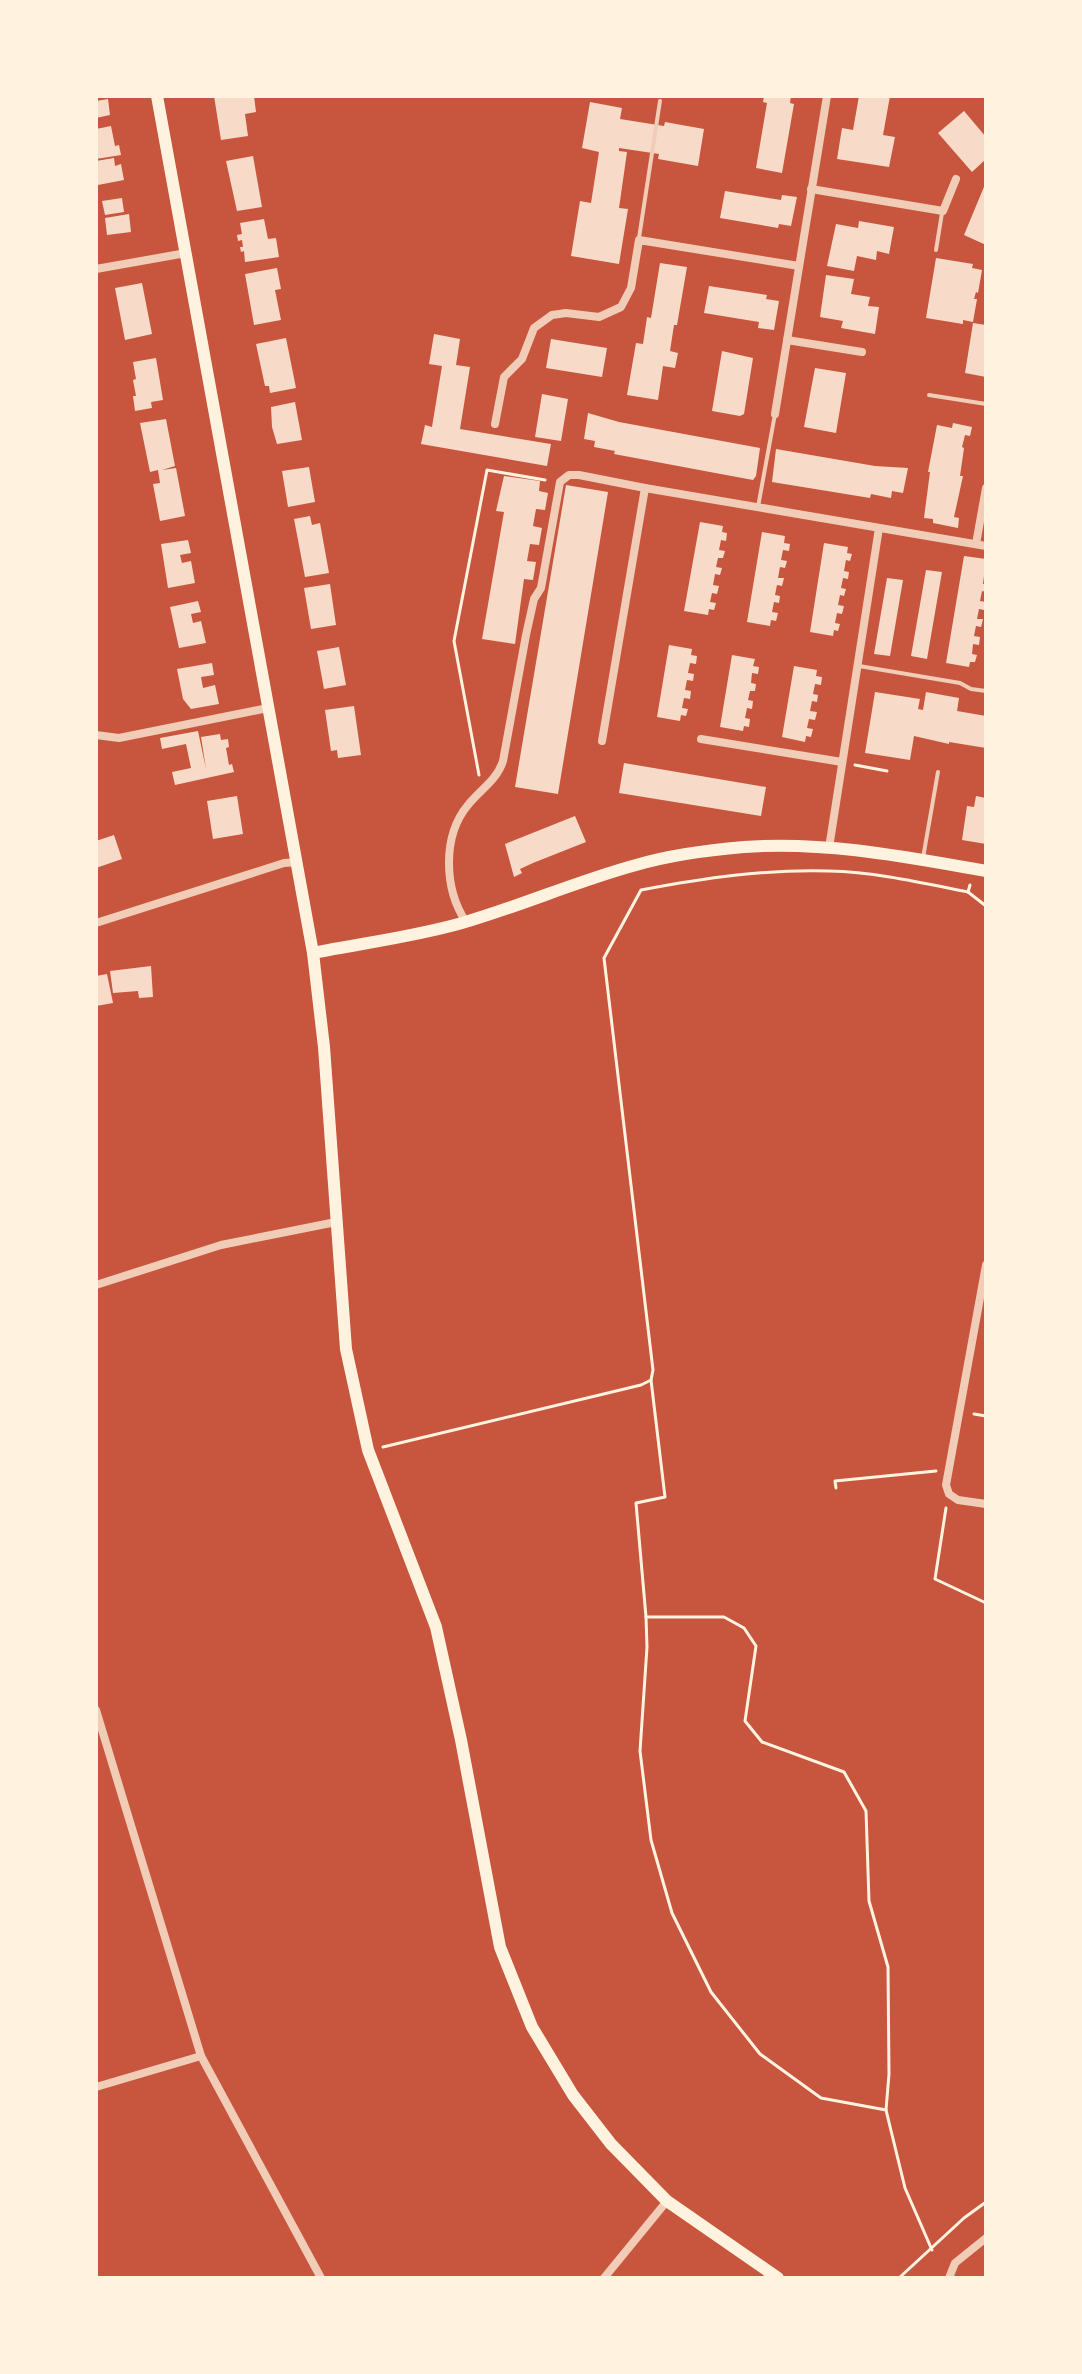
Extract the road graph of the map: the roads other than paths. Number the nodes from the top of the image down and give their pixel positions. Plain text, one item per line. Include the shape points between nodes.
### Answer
1 (157, 96) edge
2 (827, 96) edge
3 (660, 101) dead end
4 (956, 179) dead end
5 (811, 189) junction
6 (943, 211) junction
7 (639, 240) junction
8 (936, 250) dead end
9 (186, 253) junction
10 (799, 266) junction
11 (96, 269) edge
12 (787, 340) junction
13 (862, 352) dead end
14 (929, 395) dead end
15 (986, 404) edge
16 (775, 414) joint
17 (495, 424) dead end
18 (645, 488) junction
19 (986, 488) edge
20 (758, 508) junction
21 (879, 528) junction
22 (981, 545) edge
23 (859, 666) junction
24 (986, 691) edge
25 (268, 708) junction
26 (96, 735) edge
27 (701, 739) dead end
28 (602, 741) dead end
29 (842, 762) junction
30 (938, 772) dead end
31 (829, 848) junction
32 (922, 860) junction
33 (298, 862) junction
34 (986, 871) edge
35 (466, 922) junction
36 (96, 923) edge
37 (313, 953) junction
38 (336, 1222) junction
39 (986, 1265) edge
40 (96, 1285) edge
41 (986, 1504) edge
42 (96, 1710) edge
43 (201, 2056) junction
44 (96, 2087) edge
45 (667, 2201) junction
46 (986, 2238) edge
47 (321, 2278) edge
48 (604, 2278) edge
49 (778, 2278) edge
50 (949, 2278) edge

1 - 9 main road
2 - 5 street
3 - 7 lane
4 - 6 street
5 - 6 street
5 - 10 street
6 - 8 lane
7 - 10 street
7 - 17 street via 631,288 621,307 599,317 552,315 534,328 522,359 504,377
9 - 11 street
9 - 25 main road
10 - 12 street
12 - 13 street
12 - 16 street
14 - 15 lane
16 - 20 lane
18 - 20 street
18 - 28 street
18 - 35 street via 579,475 560,482 503,761 459,816 451,841 453,889
19 - 22 street
20 - 21 street
21 - 22 street
21 - 23 street
23 - 24 lane
23 - 29 street
25 - 26 street via 119,738
25 - 33 main road
27 - 29 street
29 - 31 street
30 - 32 lane
31 - 32 main road
31 - 35 main road via 744,847 647,862
32 - 34 main road
33 - 36 street
33 - 37 main road
35 - 37 main road
37 - 38 main road
38 - 40 street via 221,1245
38 - 45 main road via 346,1349 368,1450 436,1627 500,1947 532,2027 573,2095 611,2144
39 - 41 street via 946,1485 958,1500
42 - 43 street
43 - 44 street
43 - 47 street
45 - 48 street
45 - 49 main road
46 - 50 street via 955,2263

